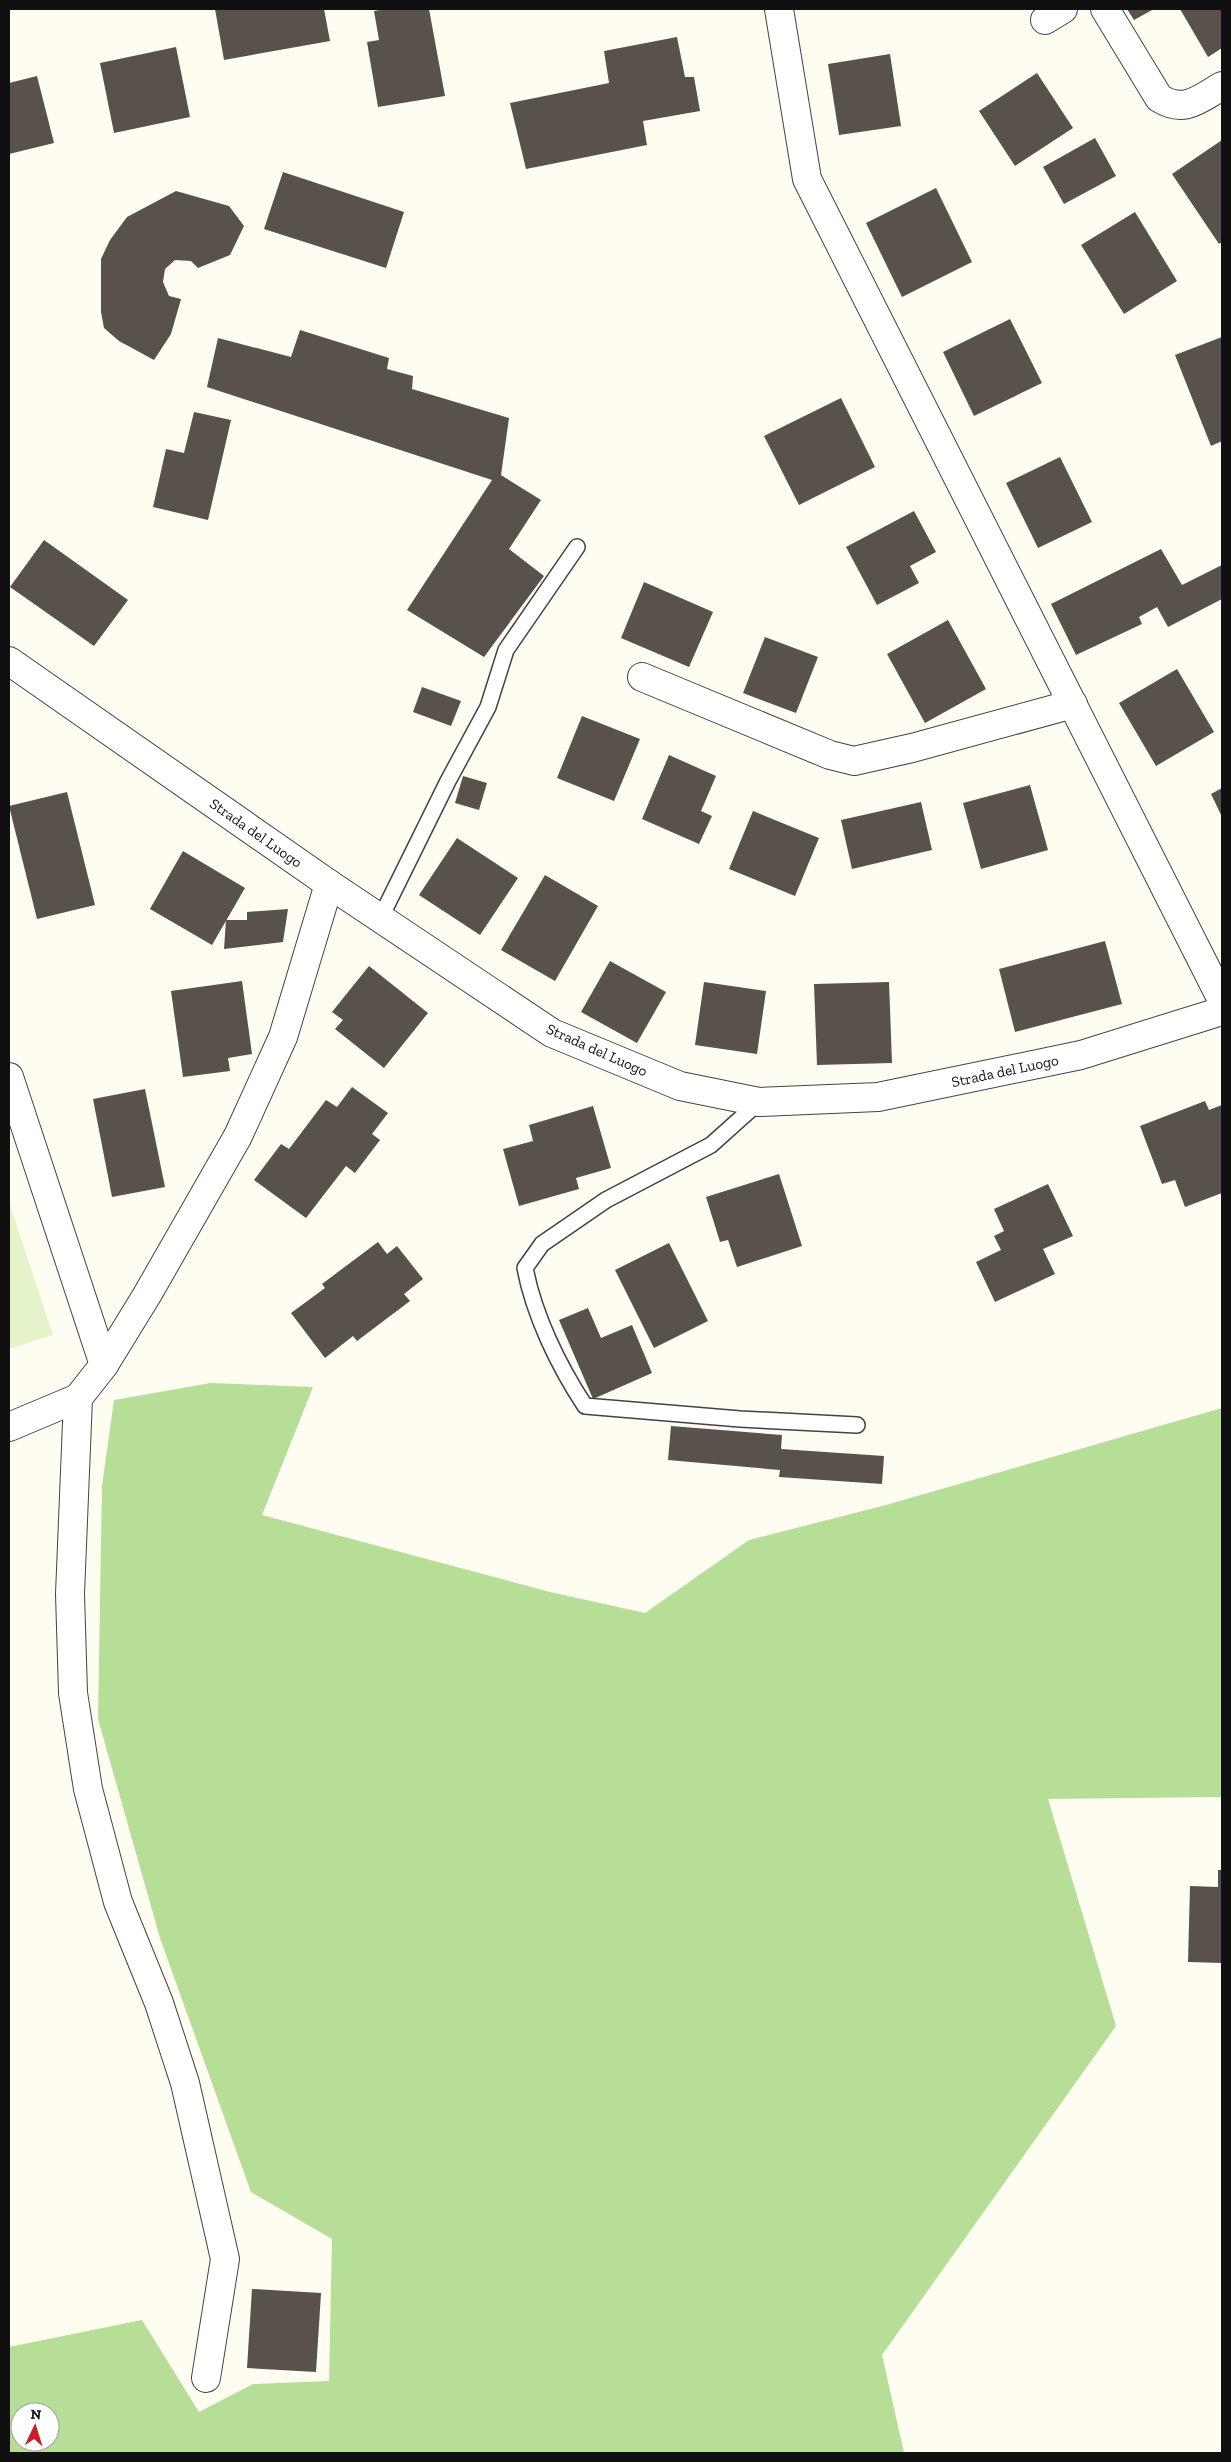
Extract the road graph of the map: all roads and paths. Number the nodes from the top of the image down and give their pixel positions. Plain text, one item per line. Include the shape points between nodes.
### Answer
1 (778, 9) edge
2 (1104, 9) edge
3 (1222, 86) edge
4 (577, 547) dead end
5 (9, 661) edge
6 (642, 677) dead end
7 (1073, 704) junction
8 (329, 884) junction
9 (380, 919) junction
10 (1222, 1000) edge
11 (1222, 1012) edge
12 (9, 1077) edge
13 (759, 1102) junction
14 (104, 1365) junction
15 (78, 1398) junction
16 (857, 1425) dead end
17 (9, 1427) edge
18 (206, 2378) dead end

1 - 7 street via 807,179
2 - 3 street via 1159,98 1171,106 1185,106
4 - 9 lane via 506,650 488,707
5 - 8 street, Strada del Luogo
6 - 7 street via 854,761
7 - 10 street
8 - 9 street, Strada del Luogo
8 - 14 street via 283,1037 238,1136
9 - 13 street, Strada del Luogo via 552,1032 680,1086
11 - 13 street, Strada del Luogo via 1082,1055 878,1097
12 - 14 street
13 - 16 lane via 710,1145 606,1200 542,1244 525,1268 530,1296 584,1406
14 - 15 street
15 - 17 street
15 - 18 street via 70,1594 73,1693 88,1789 118,1902 159,2003 185,2083 225,2259

